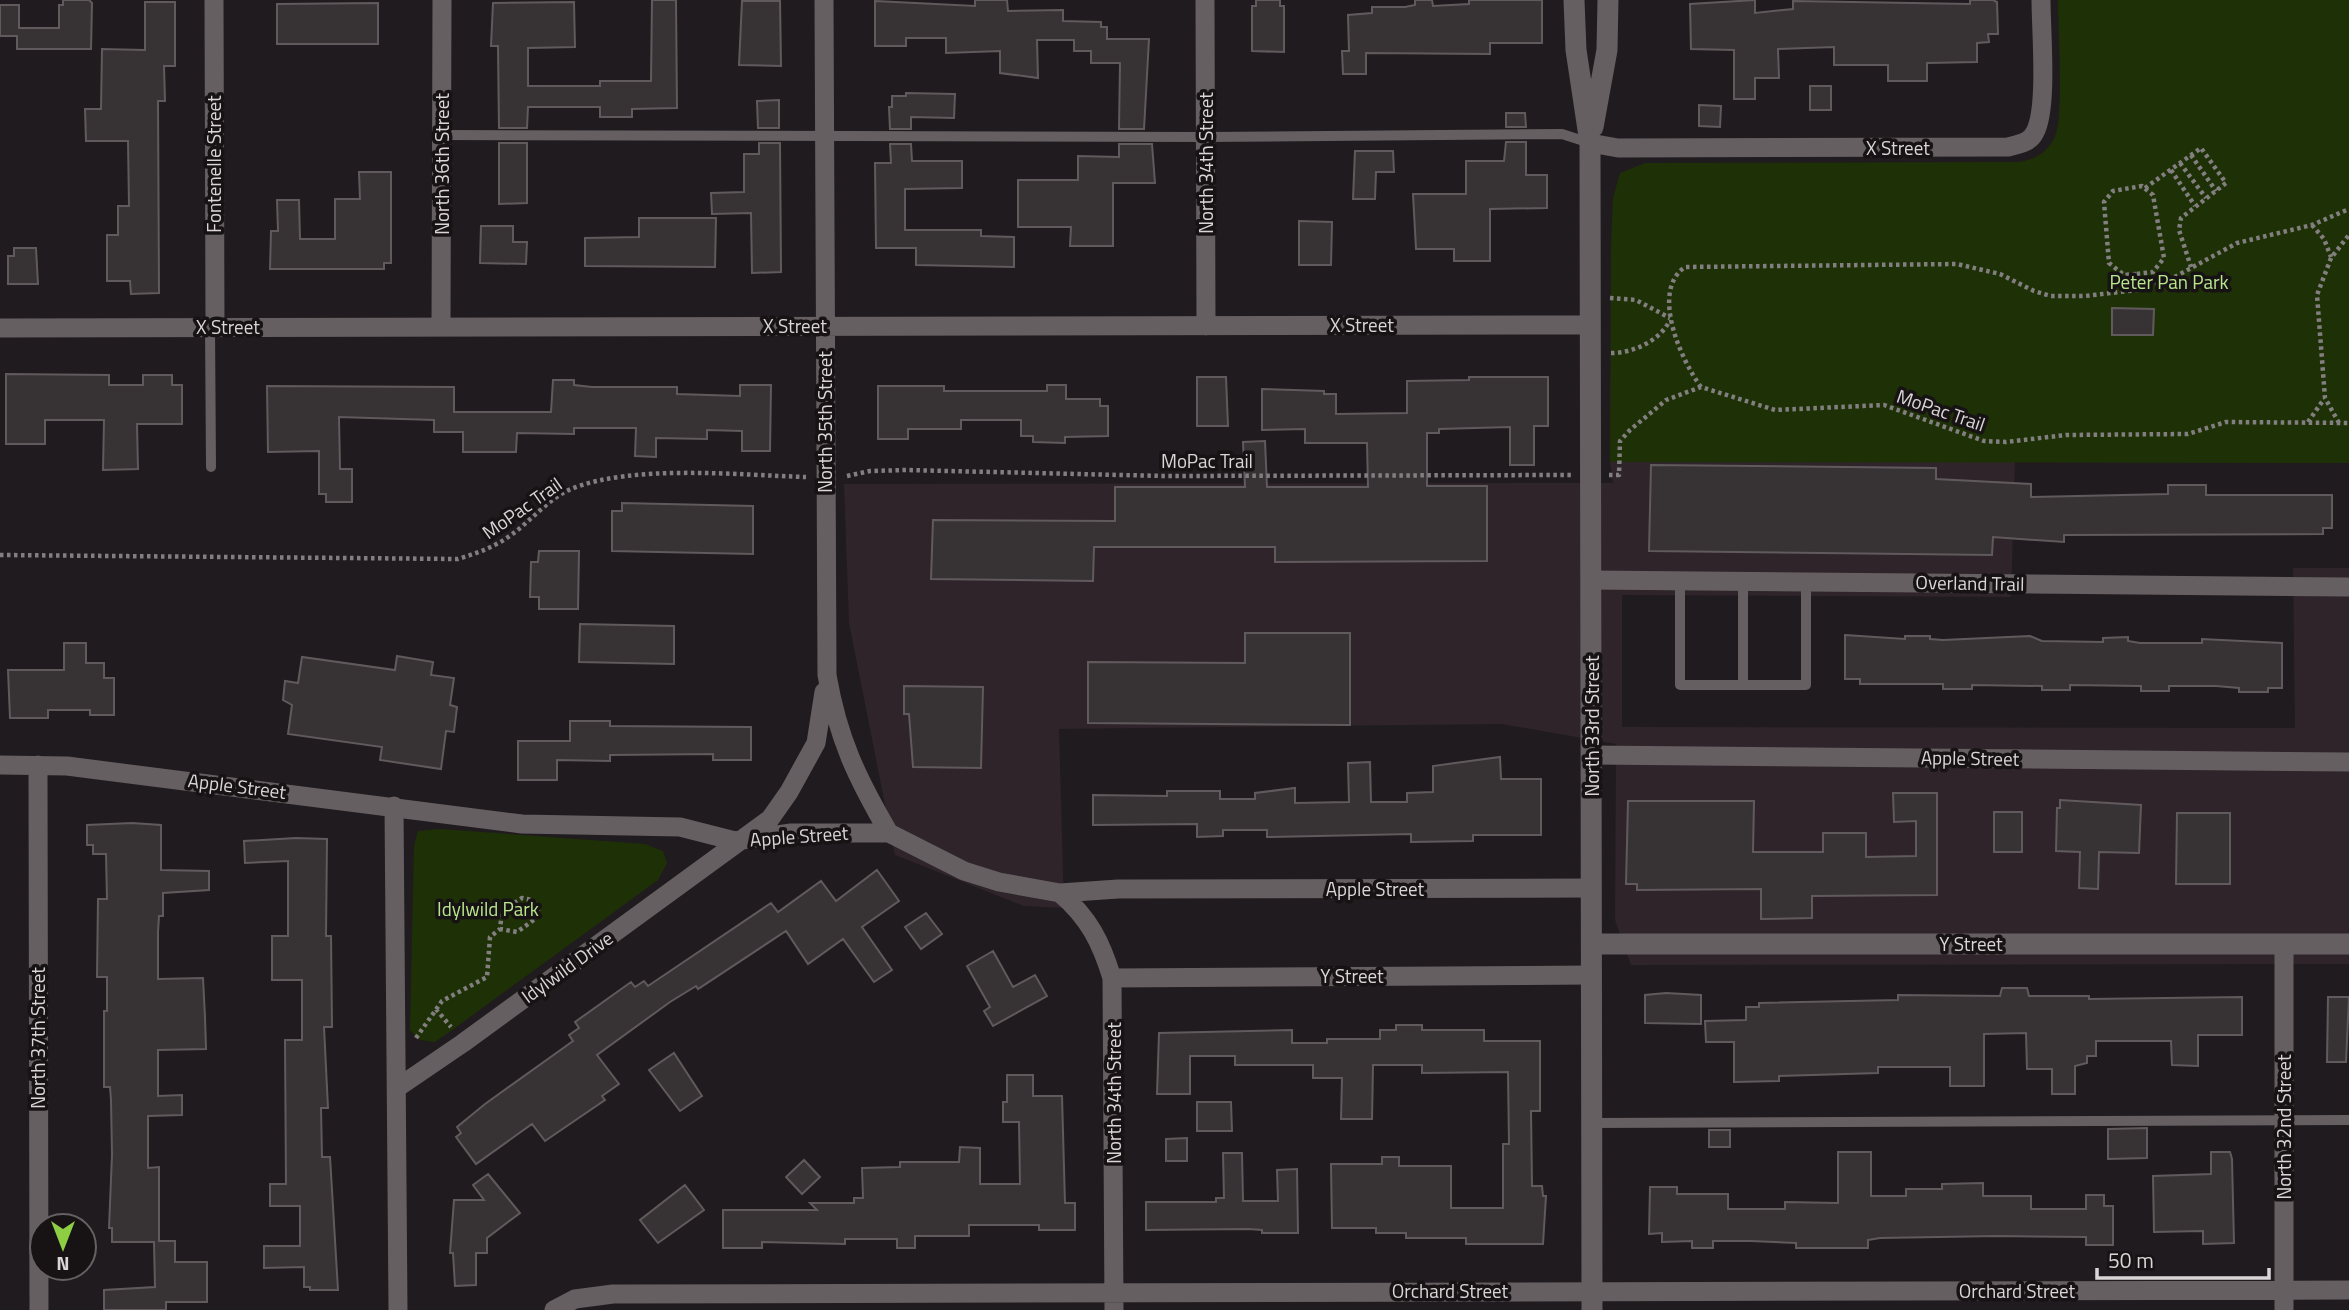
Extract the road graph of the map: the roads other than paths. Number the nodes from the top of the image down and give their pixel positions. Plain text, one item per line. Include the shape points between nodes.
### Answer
1 (214, 0) edge
2 (442, 0) edge
3 (824, 0) edge
4 (1206, 0) edge
5 (1574, 0) edge
6 (1608, 0) edge
7 (2041, 0) edge
8 (442, 135) junction
9 (825, 135) junction
10 (1206, 137) junction
11 (1590, 143) junction
12 (1590, 325) junction
13 (824, 326) junction
14 (1206, 326) junction
15 (212, 327) junction
16 (441, 327) junction
17 (0, 328) edge
18 (211, 467) dead end
19 (1591, 580) junction
20 (1679, 581) junction
21 (1744, 582) junction
22 (1806, 582) junction
23 (2349, 587) edge
24 (827, 675) junction
25 (1744, 685) junction
26 (1592, 755) junction
27 (2349, 762) edge
28 (0, 765) edge
29 (38, 765) junction
30 (394, 806) junction
31 (889, 833) junction
32 (735, 841) junction
33 (1592, 888) junction
34 (1060, 893) junction
35 (1592, 944) junction
36 (2284, 944) junction
37 (2349, 944) edge
38 (1592, 975) junction
39 (1112, 978) junction
40 (397, 1087) junction
41 (2284, 1120) junction
42 (2349, 1120) edge
43 (1592, 1123) junction
44 (2284, 1290) junction
45 (2349, 1290) edge
46 (1114, 1301) edge
47 (1592, 1301) edge
48 (39, 1310) edge
49 (398, 1310) edge
50 (554, 1310) edge
51 (2284, 1310) edge

1 - 15 street, Fontenelle Street
2 - 8 street, North 36th Street
3 - 9 street, North 35th Street
4 - 10 street, North 34th Street
5 - 11 main road, North 33rd Street via 1576,50
6 - 11 main road, North 33rd Street via 1606,50
7 - 11 street, X Street via 2041,115 2035,133 2025,143 2008,147 1618,148
8 - 9 lane
8 - 16 street, North 36th Street
9 - 10 lane
9 - 13 street, North 35th Street
10 - 11 lane via 1562,134
10 - 14 street, North 34th Street
11 - 12 main road, North 33rd Street
12 - 14 street, X Street
12 - 19 main road, North 33rd Street
13 - 14 street, X Street
13 - 16 street, X Street
13 - 24 street, North 35th Street
15 - 16 street, X Street
15 - 17 street, X Street
15 - 18 lane
19 - 20 street, Overland Trail
19 - 26 main road, North 33rd Street
20 - 21 street, Overland Trail
20 - 25 lane via 1679,685
21 - 22 street, Overland Trail
21 - 25 lane
22 - 23 street, Overland Trail
22 - 25 lane via 1806,685
24 - 31 street, North 35th Street via 845,750
24 - 32 street, North 35th Street via 816,743 805,764 770,818
26 - 27 street, Apple Street
26 - 33 main road, North 33rd Street
28 - 29 street, Apple Street
29 - 30 street, Apple Street
29 - 48 street, North 37th Street
30 - 32 street, Apple Street via 522,824 680,827
30 - 40 street
31 - 32 street, Apple Street via 791,833
31 - 34 street, Apple Street via 964,871
32 - 40 street, Idylwild Drive
33 - 34 street, Apple Street
33 - 35 main road, North 33rd Street
34 - 39 street, North 34th Street via 1094,928
35 - 36 main road, Y Street
35 - 38 main road, North 33rd Street
36 - 37 main road, Y Street
36 - 41 street, North 32nd Street
38 - 39 street, Y Street
38 - 43 main road, North 33rd Street
39 - 46 street, North 34th Street
40 - 49 street
41 - 42 lane
41 - 43 lane
41 - 44 street, North 32nd Street
43 - 47 main road, North 33rd Street
44 - 45 street, Orchard Street
44 - 47 street, Orchard Street
44 - 51 street, North 32nd Street
46 - 47 street, Orchard Street
46 - 50 street, Orchard Street via 613,1294 575,1298

